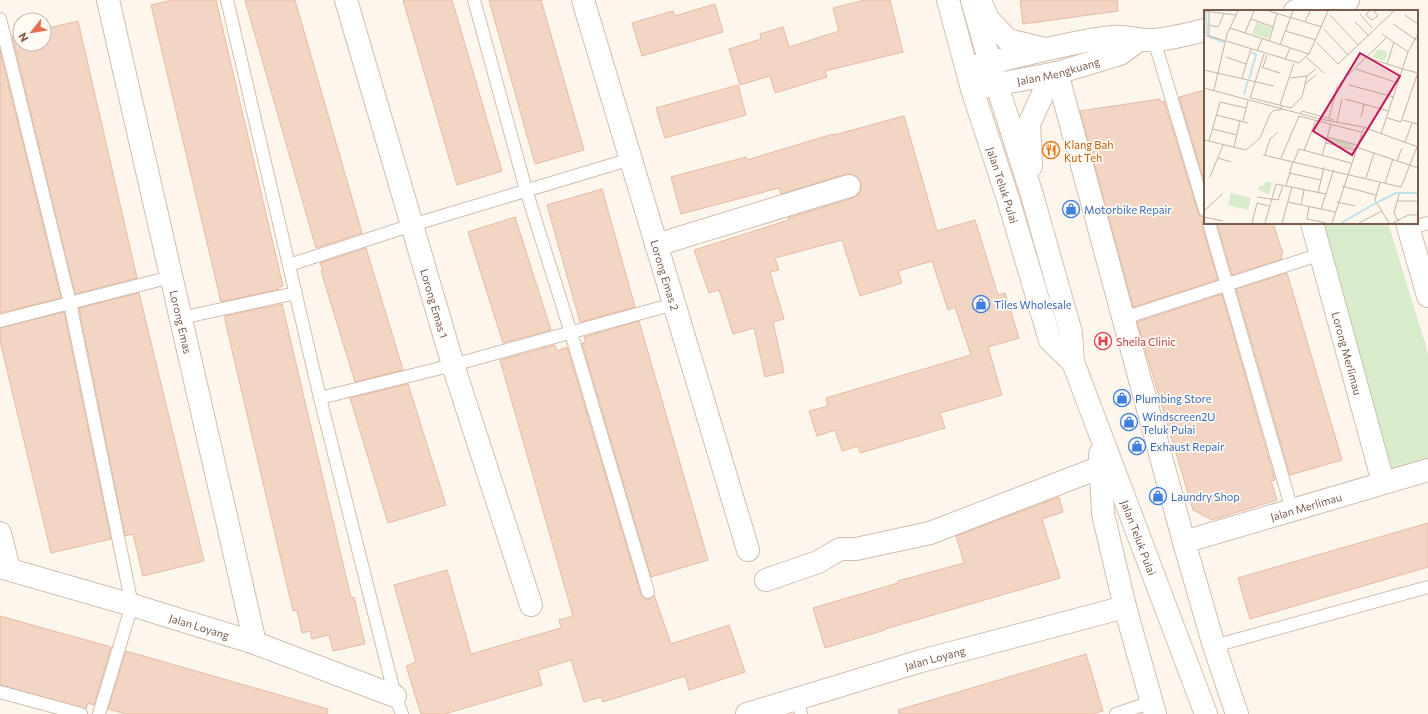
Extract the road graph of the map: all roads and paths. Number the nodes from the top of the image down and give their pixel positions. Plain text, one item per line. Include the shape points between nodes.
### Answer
1 (108, 0) edge
2 (226, 0) edge
3 (346, 0) edge
4 (474, 0) edge
5 (583, 0) edge
6 (948, 0) edge
7 (972, 0) edge
8 (980, 0) edge
9 (1287, 0) edge
10 (1345, 4) edge
11 (1289, 10) edge
12 (1302, 10) edge
13 (0, 20) edge
14 (1204, 30) edge
15 (1146, 40) junction
16 (1045, 49) junction
17 (967, 68) junction
18 (994, 73) junction
19 (1054, 74) junction
20 (972, 88) junction
21 (631, 159) junction
22 (849, 186) dead end
23 (526, 190) junction
24 (1032, 195) junction
25 (1204, 207) edge
26 (1209, 224) edge
27 (1312, 224) edge
28 (412, 225) junction
29 (1414, 225) edge
30 (656, 245) junction
31 (1321, 254) junction
32 (289, 265) junction
33 (172, 277) junction
34 (1227, 284) junction
35 (296, 293) junction
36 (1428, 296) edge
37 (70, 303) junction
38 (674, 304) junction
39 (181, 318) junction
40 (1124, 318) junction
41 (0, 321) edge
42 (571, 333) junction
43 (1073, 362) junction
44 (452, 365) junction
45 (320, 398) junction
46 (1099, 428) junction
47 (1100, 467) junction
48 (1428, 470) edge
49 (1383, 482) junction
50 (1292, 510) junction
51 (0, 534) edge
52 (1184, 542) junction
53 (748, 550) dead end
54 (4, 568) edge
55 (766, 580) dead end
56 (1428, 587) edge
57 (648, 592) dead end
58 (132, 605) junction
59 (531, 605) dead end
60 (1125, 607) junction
61 (255, 643) junction
62 (1214, 646) junction
63 (0, 692) edge
64 (398, 705) edge
65 (799, 706) edge
66 (1153, 708) edge
67 (81, 714) edge
68 (99, 714) edge
69 (747, 714) edge
70 (1116, 714) edge
71 (1206, 714) edge
72 (1236, 714) edge

1 - 33 street, Lorong Emas
2 - 32 lane
3 - 28 street, Lorong Emas 1
4 - 23 lane
5 - 21 street, Lorong Emas 2
6 - 17 street, Jalan Teluk Pulai
7 - 18 street, Jalan Teluk Pulai
8 - 16 street via 988,19 1008,40
9 - 11 street
10 - 12 street
13 - 37 lane
14 - 15 street, Jalan Mengkuang
15 - 16 street, Jalan Mengkuang via 1113,36
15 - 19 street, Jalan Mengkuang via 1120,54
15 - 25 lane
16 - 18 street, Jalan Mengkuang
17 - 18 street, Jalan Mengkuang
17 - 20 street, Jalan Teluk Pulai
18 - 19 street, Jalan Mengkuang
18 - 20 street, Jalan Mengkuang
18 - 24 street, Jalan Teluk Pulai
19 - 24 street via 1029,124
19 - 40 street
20 - 43 street, Jalan Teluk Pulai via 1050,340
21 - 23 lane
21 - 30 street, Lorong Emas 2
22 - 30 street
23 - 28 lane
23 - 42 lane
24 - 43 street, Jalan Teluk Pulai via 1071,333
26 - 34 lane
27 - 31 street, Lorong Merlimau
28 - 32 lane
28 - 44 street, Lorong Emas 1
29 - 36 street
30 - 38 street, Lorong Emas 2
31 - 34 lane
31 - 49 street, Lorong Merlimau
32 - 35 lane
33 - 37 lane
33 - 39 street, Lorong Emas
34 - 40 lane
34 - 50 lane
35 - 39 lane
35 - 45 lane
37 - 41 lane
37 - 58 lane
38 - 42 lane
38 - 53 street, Lorong Emas 2
39 - 61 street, Lorong Emas
40 - 52 street
42 - 44 lane
42 - 57 lane
43 - 46 street, Jalan Teluk Pulai
44 - 45 lane
44 - 59 street, Lorong Emas 1
45 - 64 lane
46 - 47 street
46 - 71 street, Jalan Teluk Pulai
47 - 55 street via 930,533 856,549 840,549 818,562
47 - 60 street via 1103,514
48 - 49 street, Jalan Merlimau
49 - 50 street, Jalan Merlimau
50 - 52 street, Jalan Merlimau
51 - 54 street
52 - 62 street
54 - 58 street, Jalan Loyang
56 - 62 lane
58 - 61 street, Jalan Loyang
58 - 68 lane
60 - 65 street, Jalan Loyang via 921,661
60 - 66 street
61 - 64 street, Jalan Loyang
62 - 72 street
63 - 67 lane
65 - 69 street, Jalan Loyang
66 - 70 lane

